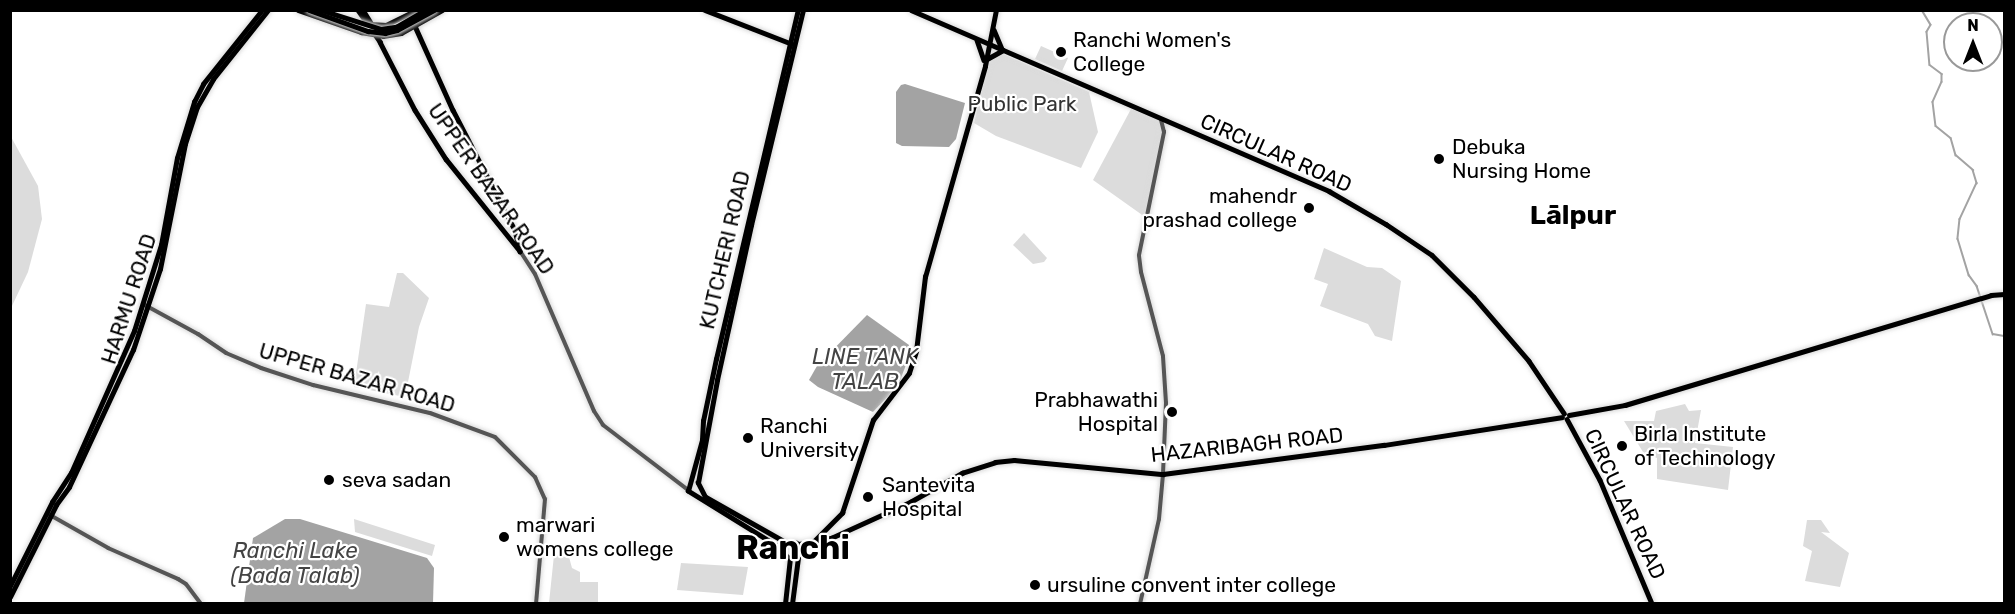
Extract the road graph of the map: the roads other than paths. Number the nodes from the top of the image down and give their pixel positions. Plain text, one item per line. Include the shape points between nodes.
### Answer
1 (262, 10) edge
2 (268, 10) edge
3 (298, 10) edge
4 (309, 10) edge
5 (321, 10) edge
6 (329, 10) edge
7 (358, 10) edge
8 (363, 10) edge
9 (417, 10) edge
10 (426, 10) edge
11 (434, 10) edge
12 (442, 10) edge
13 (705, 10) edge
14 (798, 10) edge
15 (803, 10) edge
16 (910, 10) edge
17 (996, 10) edge
18 (366, 23) junction
19 (372, 24) junction
20 (415, 26) junction
21 (993, 27) junction
22 (992, 34) junction
23 (378, 38) junction
24 (978, 39) junction
25 (793, 44) junction
26 (990, 44) junction
27 (1002, 49) junction
28 (986, 63) junction
29 (1161, 120) junction
30 (1171, 124) junction
31 (1164, 132) junction
32 (520, 251) junction
33 (2004, 294) edge
34 (145, 305) junction
35 (1565, 416) junction
36 (1163, 474) junction
37 (687, 490) junction
38 (49, 515) junction
39 (812, 542) junction
40 (788, 544) junction
41 (799, 544) junction
42 (785, 551) junction
43 (802, 551) junction
44 (790, 558) junction
45 (798, 558) junction
46 (10, 586) edge
47 (10, 597) edge
48 (201, 603) edge
49 (536, 603) edge
50 (785, 603) edge
51 (792, 603) edge
52 (1140, 603) edge
53 (1652, 603) edge

1 - 34 main road, HARMU ROAD via 203,84 194,102 177,158
2 - 34 main road, HARMU ROAD via 197,106 185,144 163,255
3 - 23 main road
4 - 11 main road, bridge via 368,31 385,33
5 - 10 main road, bridge via 381,29 396,27
6 - 18 main road
7 - 18 main road, UPPER BAZAR ROAD
8 - 19 main road, UPPER BAZAR ROAD
9 - 19 main road via 389,24
12 - 20 main road
13 - 25 main road
14 - 25 main road, KUTCHERI ROAD
15 - 25 main road
16 - 24 main road, CIRCULAR ROAD
17 - 21 main road
18 - 19 main road
18 - 23 main road, UPPER BAZAR ROAD
19 - 23 main road, UPPER BAZAR ROAD
20 - 23 main road
20 - 32 main road via 515,230
21 - 22 main road
21 - 27 main road
22 - 24 main road
22 - 26 main road
23 - 32 main road, UPPER BAZAR ROAD via 415,110 446,159
24 - 26 main road, CIRCULAR ROAD
24 - 28 main road
25 - 37 main road, KUTCHERI ROAD via 716,359 702,440
25 - 40 main road via 698,472 702,493
26 - 27 main road, CIRCULAR ROAD
26 - 28 main road
27 - 28 main road
27 - 29 main road, CIRCULAR ROAD
28 - 39 main road via 925,277 916,351 909,373 873,420 842,513
29 - 30 main road, CIRCULAR ROAD
29 - 31 street
30 - 31 street
30 - 35 main road, CIRCULAR ROAD via 1329,191 1432,255 1529,361
31 - 36 street via 1139,255 1163,356
32 - 37 street, UPPER BAZAR ROAD via 535,274 603,425
33 - 35 main road, HAZARIBAGH ROAD via 1625,405
34 - 38 main road, HARMU ROAD
34 - 49 street, UPPER BAZAR ROAD via 226,353 261,368 313,385 430,412 500,441 535,477 545,499
35 - 36 main road, HAZARIBAGH ROAD
35 - 53 main road, CIRCULAR ROAD via 1600,480
36 - 39 main road, HAZARIBAGH ROAD via 1014,460 995,462 831,538
36 - 52 street via 1162,502
37 - 42 main road
38 - 46 main road, HARMU ROAD
38 - 47 main road, HARMU ROAD
38 - 48 street via 108,549 178,579
39 - 41 main road, HAZARIBAGH ROAD
39 - 43 main road
40 - 41 main road
40 - 42 main road
41 - 43 main road
42 - 44 main road
43 - 45 main road
44 - 45 main road
44 - 50 main road
45 - 51 main road

